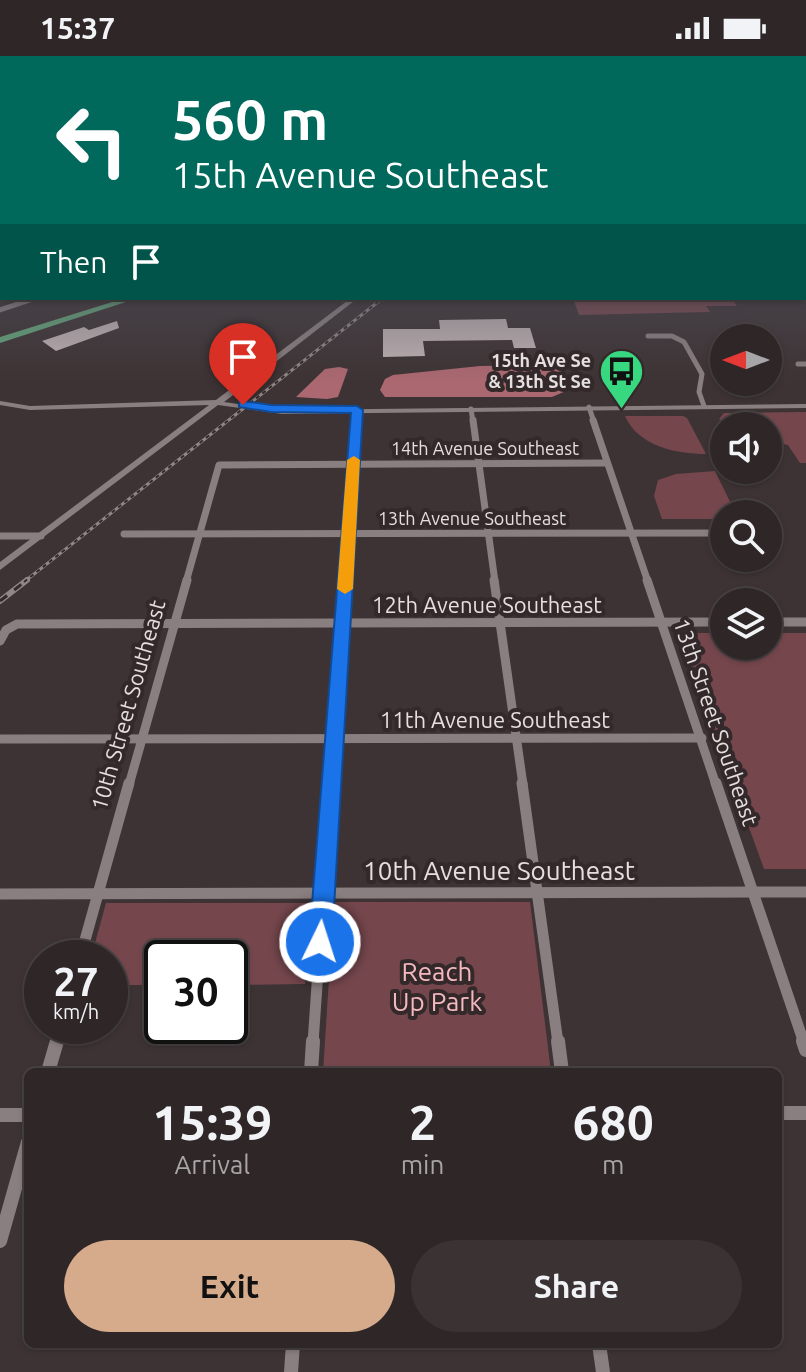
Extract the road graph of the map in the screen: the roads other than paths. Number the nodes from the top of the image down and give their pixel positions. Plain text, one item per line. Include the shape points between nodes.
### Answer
1 (30, 300) edge
2 (101, 300) edge
3 (128, 300) edge
4 (352, 300) edge
5 (0, 310) edge
6 (0, 331) edge
7 (648, 336) dead end
8 (0, 340) edge
9 (798, 364) dead end
10 (806, 364) edge
11 (0, 403) edge
12 (217, 403) junction
13 (704, 406) junction
14 (806, 406) edge
15 (589, 407) junction
16 (471, 409) junction
17 (357, 410) junction
18 (353, 463) junction
19 (607, 463) junction
20 (479, 464) junction
21 (219, 465) joint
22 (710, 533) edge
23 (124, 534) dead end
24 (199, 534) junction
25 (632, 534) junction
26 (348, 535) junction
27 (488, 535) junction
28 (0, 536) edge
29 (41, 536) junction
30 (0, 567) edge
31 (662, 622) junction
32 (710, 622) edge
33 (782, 622) edge
34 (806, 622) edge
35 (175, 623) junction
36 (501, 623) junction
37 (342, 624) junction
38 (0, 641) edge
39 (516, 738) junction
40 (702, 738) junction
41 (0, 739) edge
42 (142, 739) junction
43 (334, 739) junction
44 (755, 892) junction
45 (806, 892) edge
46 (0, 894) edge
47 (98, 894) junction
48 (324, 894) junction
49 (537, 894) junction
50 (85, 940) edge
51 (56, 1044) edge
52 (806, 1050) edge
53 (49, 1068) edge
54 (311, 1068) edge
55 (561, 1068) edge
56 (782, 1113) edge
57 (806, 1113) edge
58 (0, 1115) edge
59 (24, 1115) edge
60 (24, 1156) edge
61 (0, 1241) edge
62 (293, 1348) edge
63 (600, 1348) edge
64 (291, 1372) edge
65 (603, 1372) edge

1 - 5 street
2 - 6 highway
3 - 8 highway
4 - 12 street
7 - 13 street via 684,342 702,374 699,392
9 - 10 street
11 - 12 street via 30,408
12 - 17 street via 270,412
12 - 29 street
13 - 14 street
13 - 15 street
15 - 16 street
15 - 19 street, 13th Street Southeast
16 - 17 street
16 - 20 street
17 - 18 street
18 - 20 street, 14th Avenue Southeast
18 - 21 street, 14th Avenue Southeast
18 - 26 street
19 - 20 street, 14th Avenue Southeast
19 - 25 street, 13th Street Southeast
20 - 27 street
21 - 24 street, 10th Street Southeast
22 - 25 street, 13th Avenue Southeast
23 - 24 street, 13th Avenue Southeast
24 - 26 street, 13th Avenue Southeast
24 - 35 street, 10th Street Southeast
25 - 27 street, 13th Avenue Southeast
25 - 31 street, 13th Street Southeast
26 - 27 street, 13th Avenue Southeast
26 - 37 street
27 - 36 street
28 - 29 street
29 - 30 street
31 - 32 street, 12th Avenue Southeast
31 - 36 street, 12th Avenue Southeast
31 - 40 street, 13th Street Southeast
33 - 34 street
35 - 37 street, 12th Avenue Southeast
35 - 38 street, 12th Avenue Southeast via 10,625
35 - 42 street, 10th Street Southeast
36 - 37 street, 12th Avenue Southeast
36 - 39 street
37 - 43 street
39 - 40 street, 11th Avenue Southeast
39 - 43 street, 11th Avenue Southeast
39 - 49 street
40 - 44 street, 13th Street Southeast
41 - 42 street, 11th Avenue Southeast
42 - 43 street, 11th Avenue Southeast
42 - 47 street, 10th Street Southeast
43 - 48 street
44 - 45 street, 10th Avenue Southeast
44 - 49 street, 10th Avenue Southeast
44 - 52 street, 13th Street Southeast
46 - 47 street, 10th Avenue Southeast
47 - 48 street, 10th Avenue Southeast
47 - 50 street, 10th Street Southeast
48 - 49 street, 10th Avenue Southeast
48 - 54 street
49 - 55 street
51 - 53 street
56 - 57 street
58 - 59 street
60 - 61 street
62 - 64 street
63 - 65 street

